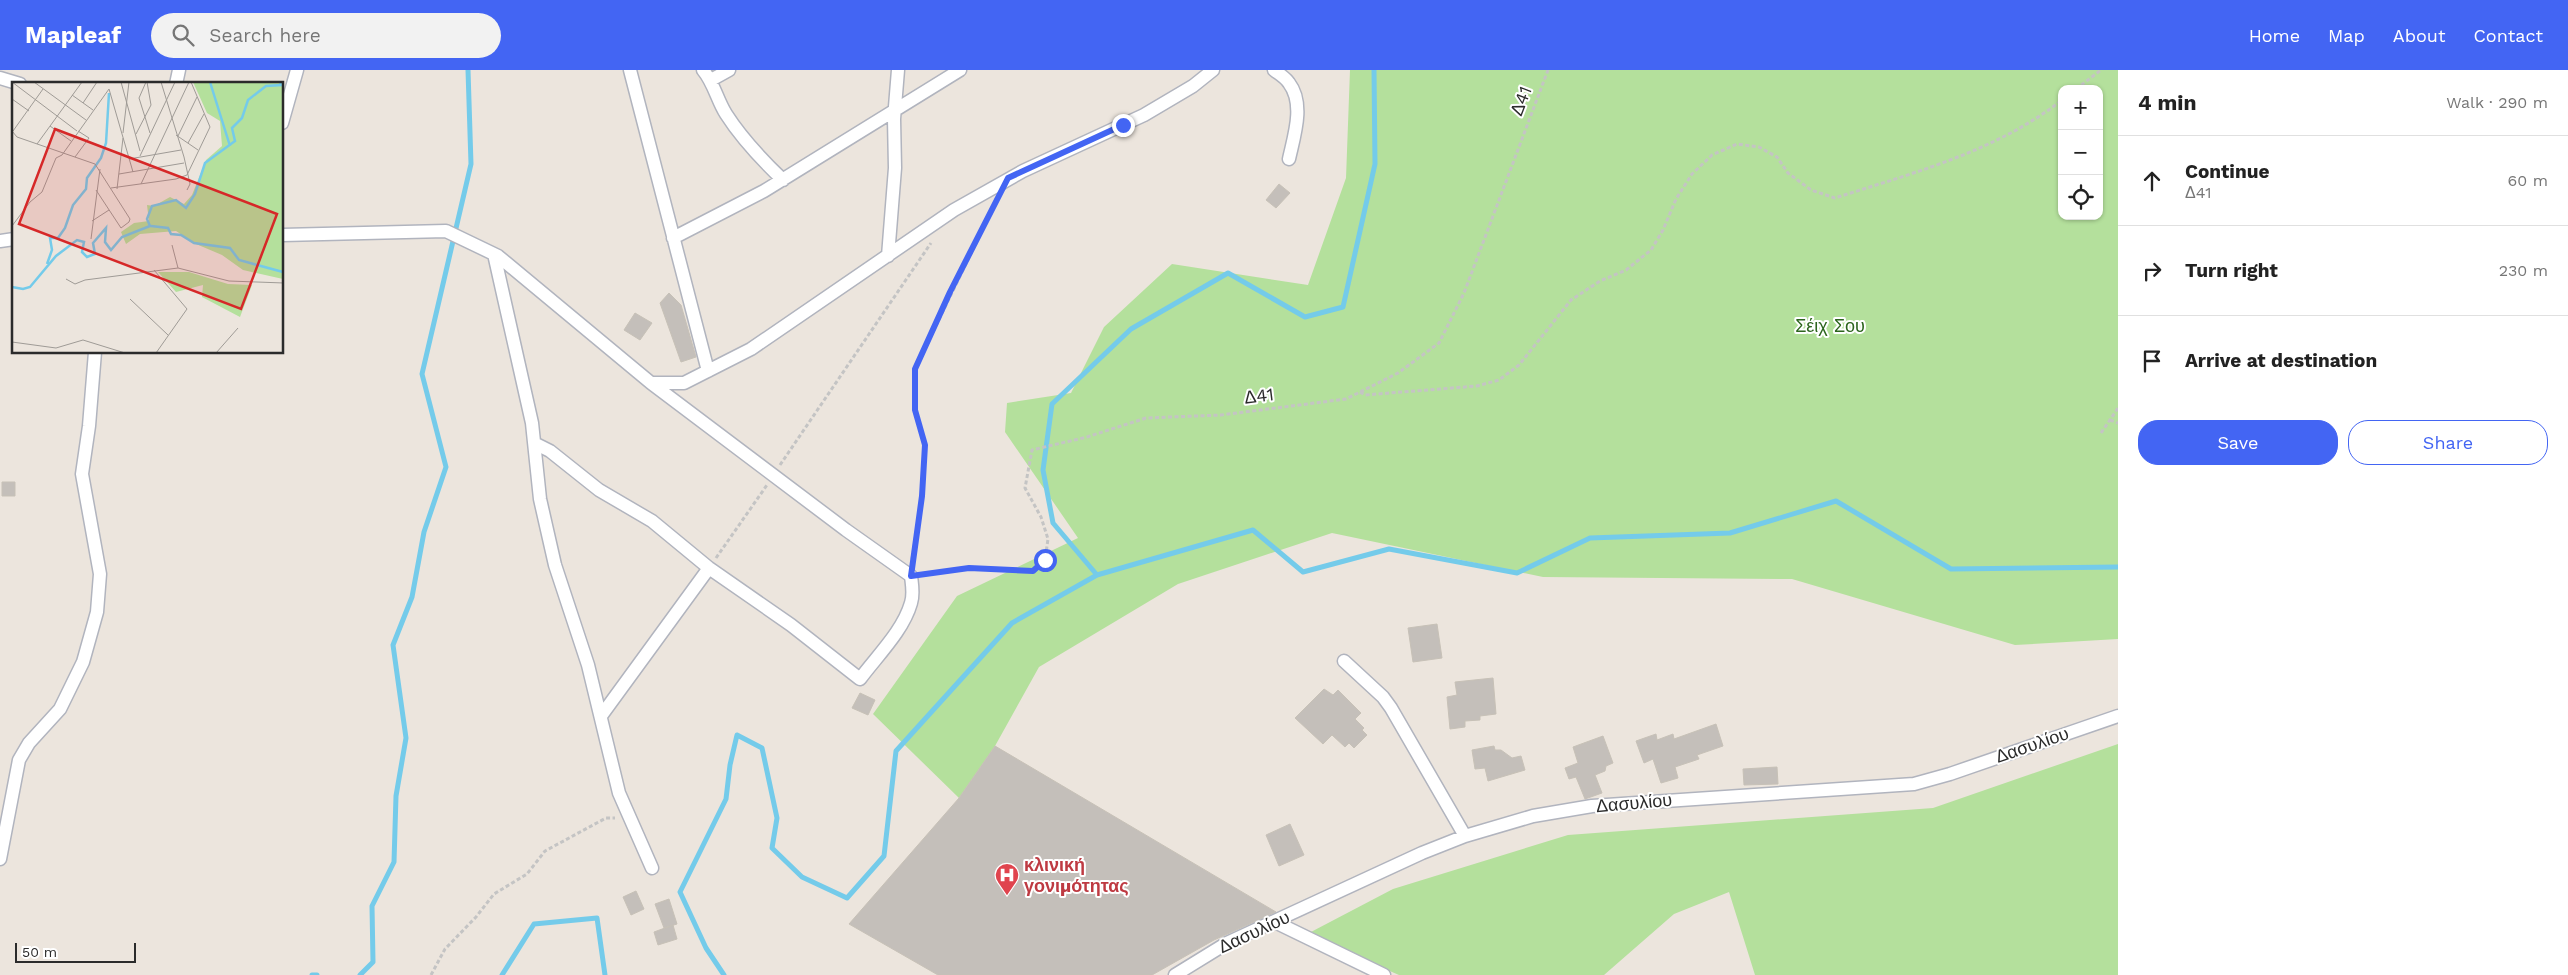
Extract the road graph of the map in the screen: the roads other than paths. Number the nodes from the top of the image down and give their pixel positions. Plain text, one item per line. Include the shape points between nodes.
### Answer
1 (297, 70) edge
2 (630, 70) edge
3 (702, 70) edge
4 (728, 70) edge
5 (898, 70) edge
6 (960, 70) edge
7 (1213, 70) edge
8 (1274, 70) edge
9 (0, 78) edge
10 (712, 80) junction
11 (13, 82) edge
12 (895, 109) junction
13 (284, 116) edge
14 (1289, 159) dead end
15 (783, 180) junction
16 (284, 235) edge
17 (673, 238) junction
18 (494, 254) junction
19 (888, 256) junction
20 (95, 354) edge
21 (708, 371) junction
22 (652, 383) junction
23 (536, 444) junction
24 (709, 568) junction
25 (1344, 661) dead end
26 (601, 716) junction
27 (2118, 716) edge
28 (1465, 836) junction
29 (0, 859) edge
30 (652, 868) dead end
31 (1274, 922) junction
32 (1175, 975) edge
33 (1384, 975) edge

1 - 13 street
2 - 17 street
3 - 10 street
4 - 10 street
5 - 12 street
6 - 12 street
7 - 19 street via 1144,115 1008,178 954,210
8 - 14 street via 1290,84 1296,102 1295,131
9 - 11 street
10 - 15 street via 719,101 734,126
12 - 15 street
12 - 19 street via 896,150
15 - 17 street
16 - 18 street via 446,232
17 - 21 street
18 - 22 street
18 - 23 street
19 - 21 street via 751,348
20 - 29 street via 82,474 100,574 97,612 83,662 60,709 29,743 19,760
21 - 22 street via 684,383
22 - 24 street via 911,576 913,593 905,616 860,679 791,625
23 - 24 street via 550,451 599,490 652,521
23 - 26 street via 540,499 555,565
24 - 26 street
25 - 28 street via 1391,708
26 - 30 street via 612,767 629,817
27 - 28 street, Δασυλίου via 1914,784 1592,806 1548,812
28 - 31 street, Δασυλίου
31 - 32 street, Δασυλίου via 1227,943
31 - 33 street

